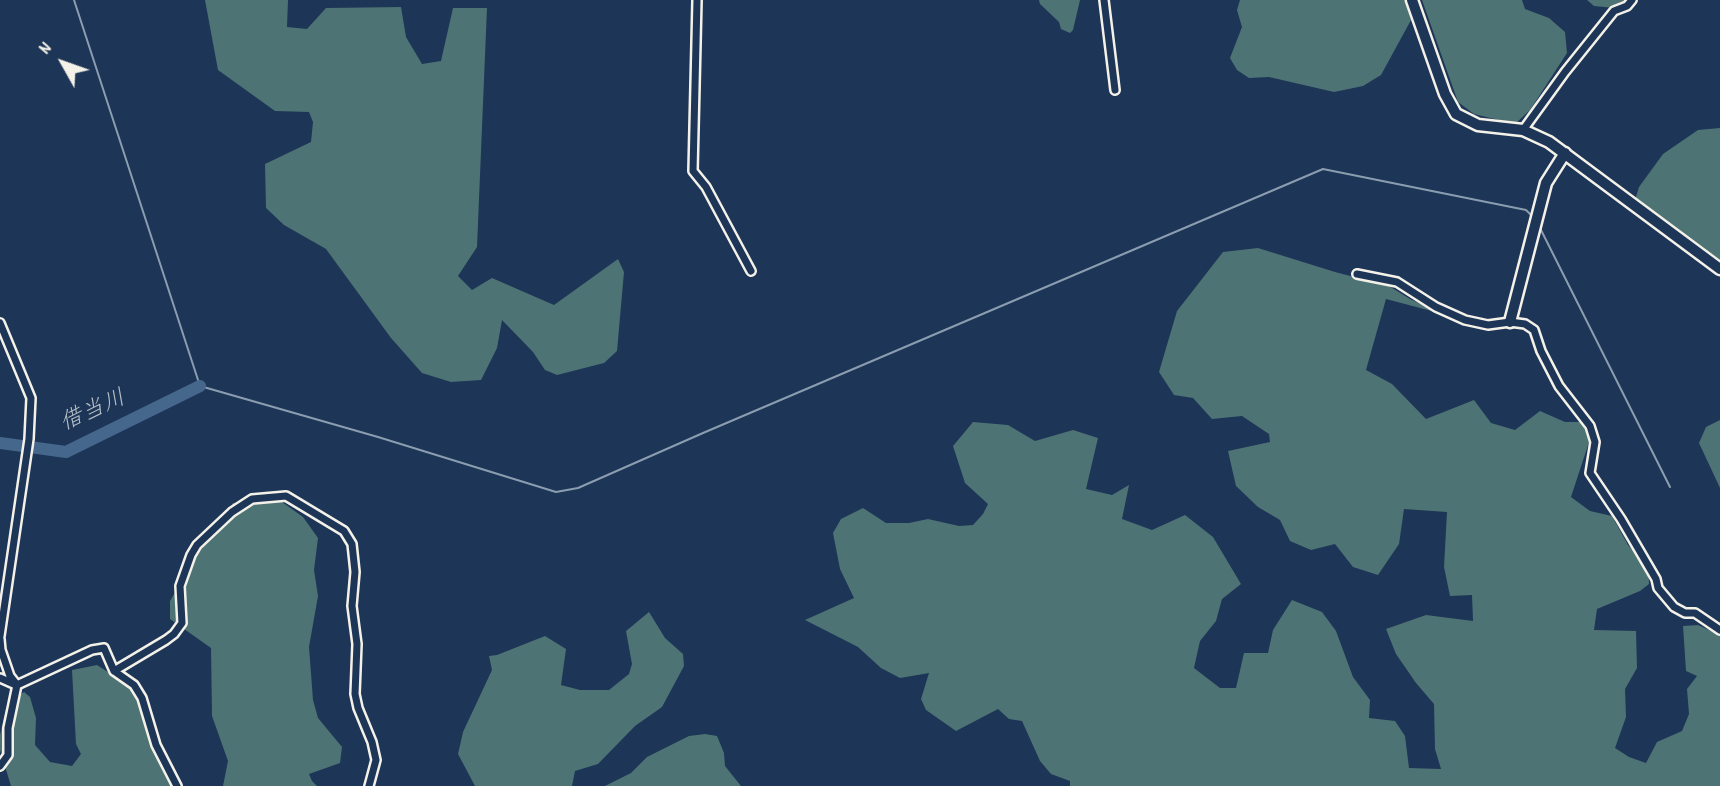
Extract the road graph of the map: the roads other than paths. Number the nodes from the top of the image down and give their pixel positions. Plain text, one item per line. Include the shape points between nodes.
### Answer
1 (697, 0) edge
2 (1104, 0) edge
3 (1412, 0) edge
4 (1632, 0) edge
5 (1115, 90) dead end
6 (1523, 131) junction
7 (1565, 153) junction
8 (1720, 269) edge
9 (751, 271) dead end
10 (1357, 274) dead end
11 (1510, 322) junction
12 (0, 323) edge
13 (1720, 630) edge
14 (0, 638) edge
15 (114, 671) junction
16 (0, 678) edge
17 (17, 685) junction
18 (0, 766) edge
19 (177, 786) edge
20 (369, 786) edge

1 - 9 street via 693,171
2 - 5 street
3 - 6 street via 1456,114 1478,125
4 - 6 street via 1614,11
6 - 7 street
7 - 8 street
7 - 11 street via 1546,183
10 - 11 street via 1397,282 1465,320 1488,325
11 - 13 street via 1534,330 1559,386 1590,426 1595,442 1590,473 1622,519 1658,588 1674,607 1695,613
12 - 14 street via 31,398 27,458
14 - 17 street via 10,676
15 - 17 street via 104,648
15 - 19 street via 139,692 156,744
15 - 20 street via 166,640 182,623 180,586 198,545 252,499 285,496 344,531 352,544 355,694 376,760
16 - 17 street
17 - 18 street via 8,755

